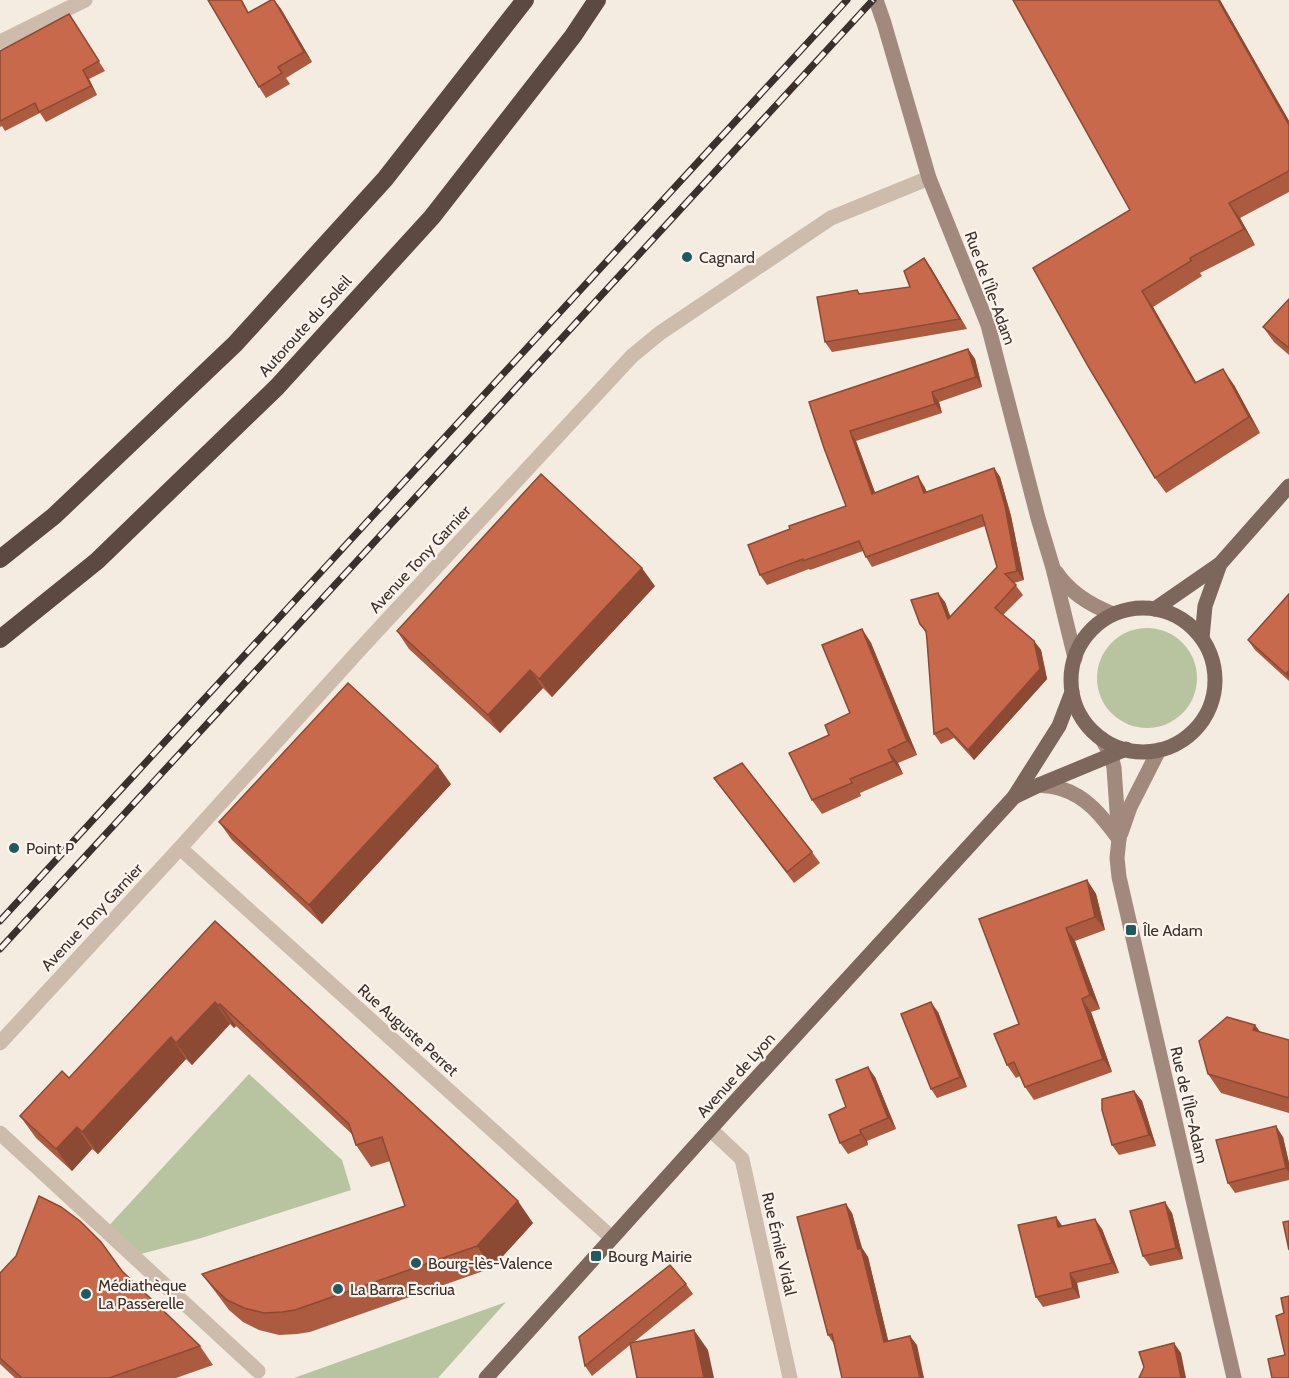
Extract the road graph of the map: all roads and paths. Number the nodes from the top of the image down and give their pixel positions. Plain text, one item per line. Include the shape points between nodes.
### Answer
1 (85, 0) edge
2 (525, 0) edge
3 (597, 0) edge
4 (876, 0) edge
5 (0, 42) edge
6 (929, 178) junction
7 (1289, 486) edge
8 (0, 560) edge
9 (1220, 564) junction
10 (1053, 568) junction
11 (1155, 609) junction
12 (1113, 614) junction
13 (1202, 638) junction
14 (0, 639) edge
15 (1075, 658) junction
16 (1072, 692) junction
17 (1102, 739) junction
18 (1126, 749) junction
19 (1159, 750) junction
20 (1111, 756) junction
21 (1039, 785) junction
22 (1014, 797) junction
23 (1119, 839) junction
24 (180, 848) junction
25 (0, 1043) edge
26 (711, 1129) junction
27 (0, 1134) edge
28 (612, 1238) junction
29 (258, 1371) dead end
30 (486, 1378) edge
31 (790, 1378) edge
32 (1234, 1378) edge

1 - 5 street
2 - 8 highway via 385,179 235,344 54,516
3 - 14 highway, Autoroute du Soleil via 432,217 277,387 97,561
4 - 6 street, Rue de l'Île-Adam
6 - 10 street, Rue de l'Île-Adam via 988,325
6 - 24 street, Avenue Tony Garnier via 831,218 632,356
7 - 9 main road
9 - 11 main road
9 - 13 main road via 1206,606
10 - 12 street, Rue de l'Île-Adam via 1081,598
10 - 15 street, Rue de l'Île-Adam
11 - 12 main road via 1134,608
11 - 13 main road via 1189,624
12 - 15 main road via 1090,631
13 - 19 main road via 1215,672 1209,708 1187,737
15 - 16 main road
16 - 17 main road via 1078,711
16 - 22 main road via 1059,726
17 - 18 main road
17 - 20 street, Rue de l'Île-Adam
18 - 19 main road
18 - 20 main road
19 - 23 street, Rue de l'Île-Adam via 1130,807
20 - 21 main road
20 - 23 street, Rue de l'Île-Adam
21 - 22 main road
21 - 23 street via 1062,788 1083,798
22 - 26 main road, Avenue de Lyon
23 - 32 street, Rue de l'Île-Adam via 1119,877
24 - 25 street, Avenue Tony Garnier
24 - 28 street, Rue Auguste Perret
26 - 28 main road, Avenue de Lyon
26 - 31 street, Rue Émile Vidal via 742,1159
27 - 29 street
28 - 30 main road, Avenue de Lyon

